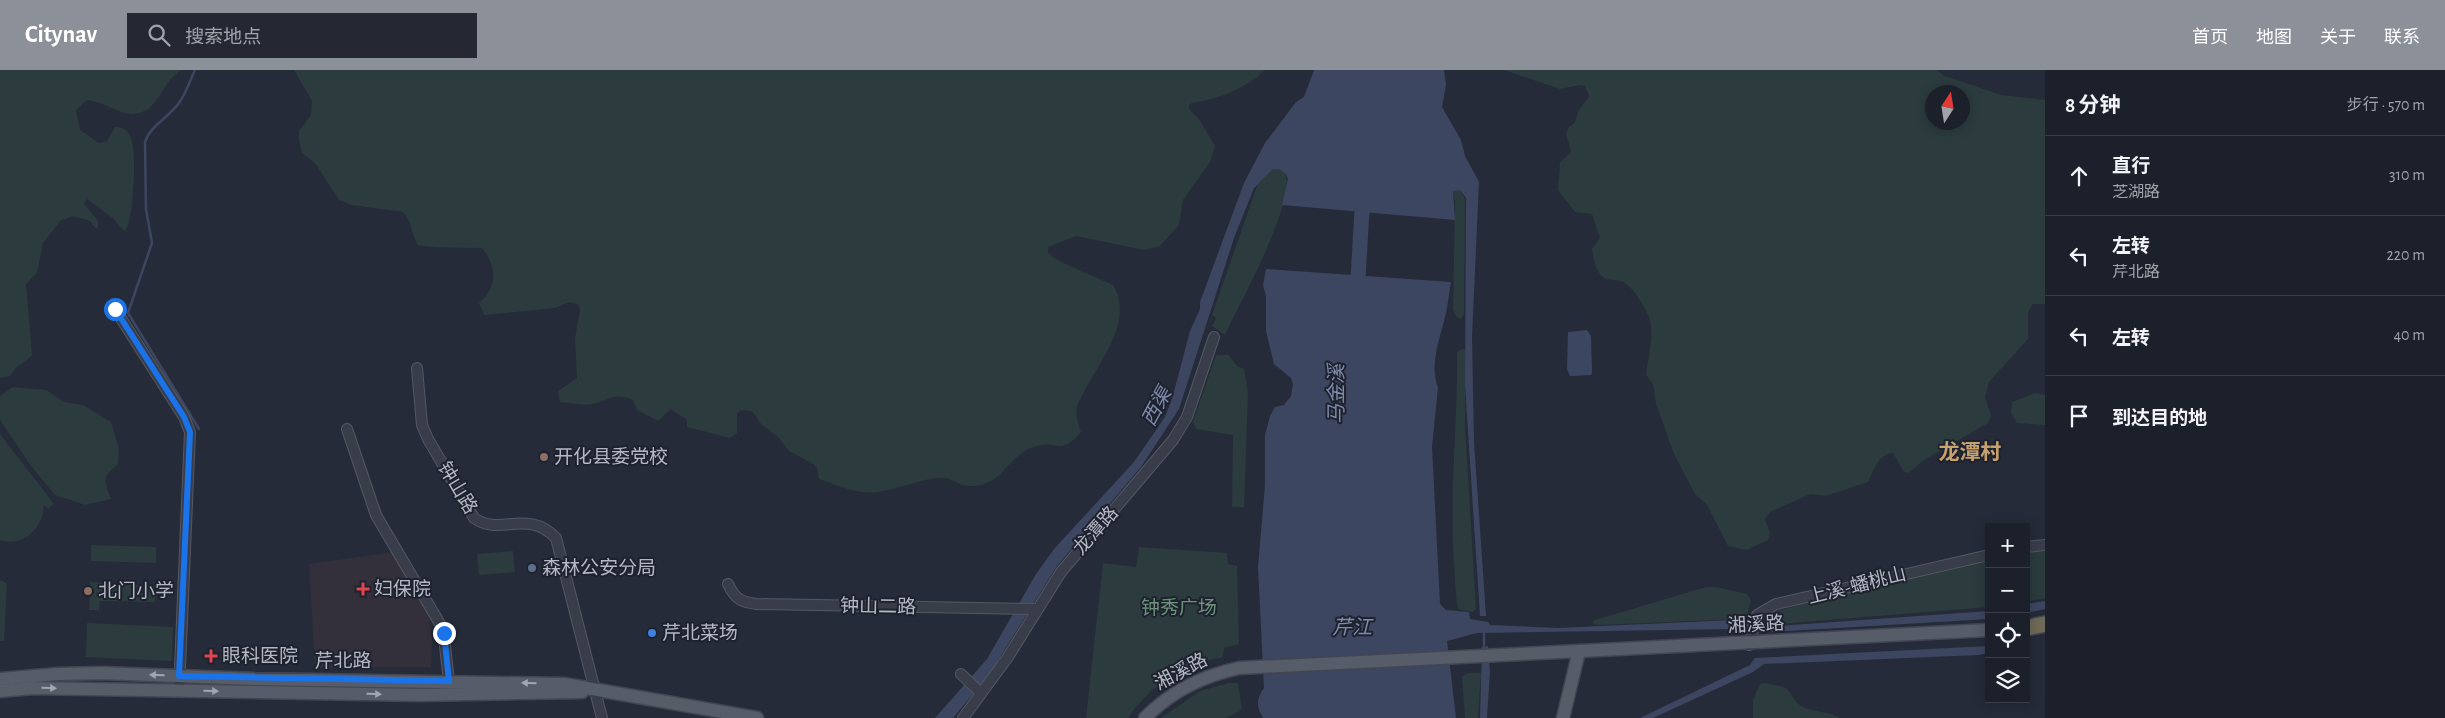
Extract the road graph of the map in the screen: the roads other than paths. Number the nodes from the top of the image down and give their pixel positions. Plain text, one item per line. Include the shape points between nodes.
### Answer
1 (115, 309) dead end
2 (1214, 337) dead end
3 (417, 368) dead end
4 (347, 429) dead end
5 (2045, 545) edge
6 (2030, 547) edge
7 (1985, 556) edge
8 (728, 584) dead end
9 (1037, 609) junction
10 (1985, 630) edge
11 (1749, 645) junction
12 (1578, 651) junction
13 (961, 674) dead end
14 (179, 676) junction
15 (0, 679) edge
16 (420, 680) junction
17 (449, 681) junction
18 (594, 690) junction
19 (0, 691) edge
20 (179, 691) junction
21 (981, 693) junction
22 (420, 695) junction
23 (602, 718) edge
24 (758, 718) edge
25 (963, 718) edge
26 (1145, 718) edge
27 (1562, 718) edge

1 - 14 street via 184,417 190,432
2 - 9 street, 龙潭路 via 1187,417 1173,440 1082,546
3 - 18 street, 钟山路 via 422,426 474,518 493,524 529,523 546,528 556,538
4 - 17 street via 376,515 442,629
5 - 6 street
7 - 11 street, 上溪-蟠桃山 via 1776,604 1757,615
8 - 9 street, 钟山二路 via 734,597 756,604
9 - 21 street, 龙潭路
10 - 11 main road, 湘溪路
11 - 12 main road, 湘溪路
12 - 26 main road, 湘溪路 via 1239,668 1218,672 1174,693
12 - 27 main road
13 - 21 street
14 -> 15 main road, 芹北路 via 102,673
14 - 16 main road, 芹北路
14 - 20 street
16 - 17 main road, 芹北路
16 - 22 street
18 -> 17 main road, 芹北路 via 564,684
18 - 22 main road, 芹北路 via 577,693
18 - 23 street, 钟山路
18 - 24 main road, 芹北路
19 -> 20 main road, 芹北路 via 33,688
20 -> 22 main road, 芹北路
21 - 25 street, 龙潭路

